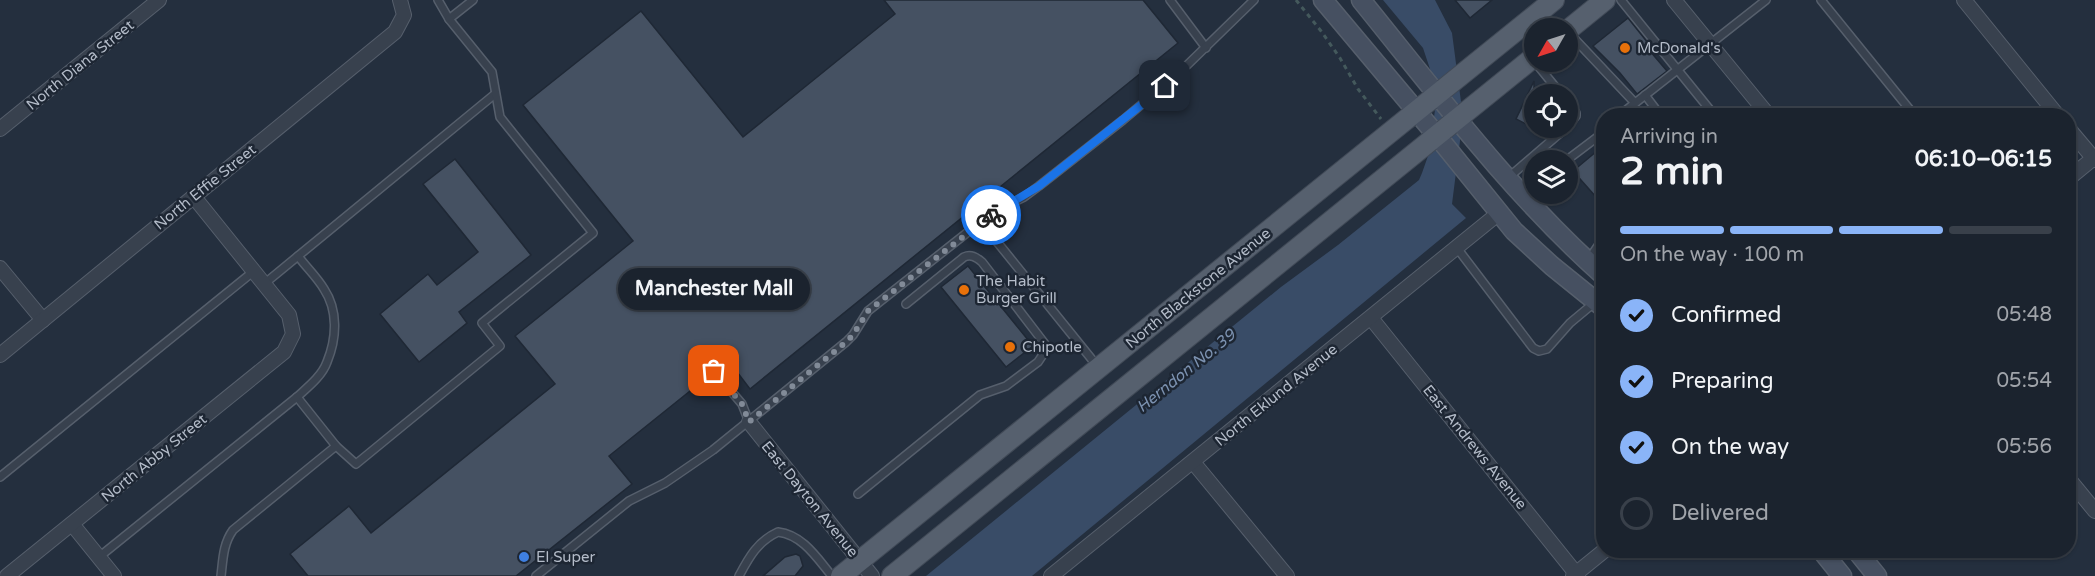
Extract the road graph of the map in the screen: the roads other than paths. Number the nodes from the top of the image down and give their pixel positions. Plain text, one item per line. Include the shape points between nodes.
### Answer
1 (159, 0) edge
2 (400, 0) edge
3 (438, 0) edge
4 (473, 0) edge
5 (1170, 0) edge
6 (1254, 0) edge
7 (1323, 0) edge
8 (1361, 0) edge
9 (1554, 0) edge
10 (1605, 0) edge
11 (1621, 0) edge
12 (1674, 0) edge
13 (1766, 0) edge
14 (1821, 0) edge
15 (1964, 0) edge
16 (449, 20) junction
17 (1578, 23) edge
18 (1578, 42) edge
19 (1711, 45) junction
20 (1206, 48) junction
21 (1524, 68) edge
22 (1677, 69) junction
23 (1544, 72) edge
24 (1553, 84) edge
25 (495, 94) junction
26 (1437, 95) junction
27 (1645, 95) junction
28 (1635, 103) junction
29 (1629, 108) edge
30 (1655, 108) edge
31 (1709, 108) edge
32 (1762, 108) edge
33 (1909, 108) edge
34 (2052, 108) edge
35 (1417, 112) junction
36 (1459, 120) junction
37 (0, 129) edge
38 (1438, 136) junction
39 (1554, 138) edge
40 (1596, 138) edge
41 (2076, 138) edge
42 (1578, 152) edge
43 (2094, 159) edge
44 (2076, 173) edge
45 (1507, 179) junction
46 (1524, 190) edge
47 (194, 197) junction
48 (1537, 204) edge
49 (1499, 213) junction
50 (981, 222) junction
51 (1456, 248) junction
52 (1596, 249) edge
53 (297, 256) junction
54 (1587, 262) junction
55 (0, 268) edge
56 (1596, 269) edge
57 (254, 272) junction
58 (264, 284) junction
59 (1596, 302) edge
60 (906, 304) dead end
61 (1596, 306) edge
62 (1371, 318) junction
63 (43, 320) junction
64 (0, 355) edge
65 (1099, 368) junction
66 (714, 371) dead end
67 (297, 397) junction
68 (749, 422) junction
69 (336, 446) junction
70 (1193, 462) junction
71 (0, 477) edge
72 (2076, 488) edge
73 (858, 494) dead end
74 (2095, 511) edge
75 (72, 524) junction
76 (99, 557) junction
77 (1596, 558) edge
78 (1827, 558) edge
79 (1862, 558) edge
80 (866, 569) edge
81 (1576, 575) edge
82 (7, 576) edge
83 (114, 576) edge
84 (221, 576) edge
85 (536, 576) edge
86 (739, 576) edge
87 (832, 576) edge
88 (841, 576) edge
89 (892, 576) edge
90 (1051, 576) edge
91 (1287, 576) edge
92 (1842, 576) edge
93 (1877, 576) edge

1 - 37 street, North Diana Street
2 - 47 street, North Effie Street via 404,15 395,32
3 - 16 lane
4 - 16 lane
5 - 20 lane
6 - 20 lane
7 - 35 main road
8 - 26 main road
9 - 26 main road, North Blackstone Avenue
10 - 17 main road
11 - 22 lane
12 - 19 street
13 - 19 lane
14 - 33 lane
15 - 34 street
16 - 25 lane via 492,72
18 - 28 lane
19 - 22 lane
19 - 32 street
20 - 50 lane via 1137,109 1039,186
21 - 36 main road
22 - 27 lane
22 - 31 lane
23 - 24 lane
25 - 53 lane
25 - 69 lane via 500,117 593,233 482,322 500,346 356,464
26 - 35 main road, North Blackstone Avenue
26 - 36 main road
27 - 28 lane
27 - 30 lane
28 - 29 lane
35 - 38 main road
35 - 65 main road, North Blackstone Avenue
36 - 38 main road
36 - 45 main road
38 - 49 main road
38 - 89 main road
39 - 45 lane
40 - 42 lane
41 - 43 street
43 - 44 street
45 - 46 main road
47 - 57 street
47 - 63 street, North Effie Street
48 - 54 main road via 1563,239
49 - 51 street, North Eklund Avenue
49 - 59 main road via 1552,266
50 - 65 lane
50 - 68 lane via 868,311 846,342
51 - 61 lane via 1539,351 1547,349 1570,323
51 - 62 street, North Eklund Avenue
52 - 54 lane
53 - 58 lane
53 - 67 lane via 325,290 335,326 327,363
54 - 56 main road
55 - 63 street
57 - 58 street
57 - 71 lane
58 - 75 street, North Abby Street via 289,315 293,334 284,352
60 - 73 lane via 964,257 976,257 1046,350 1038,362 1006,386 980,395
62 - 70 street, North Eklund Avenue
62 - 81 street, East Andrews Avenue
63 - 64 street, North Effie Street
65 - 80 main road, North Blackstone Avenue
66 - 68 lane via 742,404
67 - 69 lane
67 - 76 lane
68 - 80 street, East Dayton Avenue
68 - 85 lane via 665,483 629,501
69 - 84 lane via 232,530
70 - 90 street, North Eklund Avenue
70 - 91 street
72 - 74 street
75 - 76 street
75 - 82 street, North Abby Street
76 - 83 street
77 - 81 street
78 - 92 main road
79 - 93 main road
80 - 88 main road, North Blackstone Avenue
86 - 87 lane via 762,541 778,532 803,543

